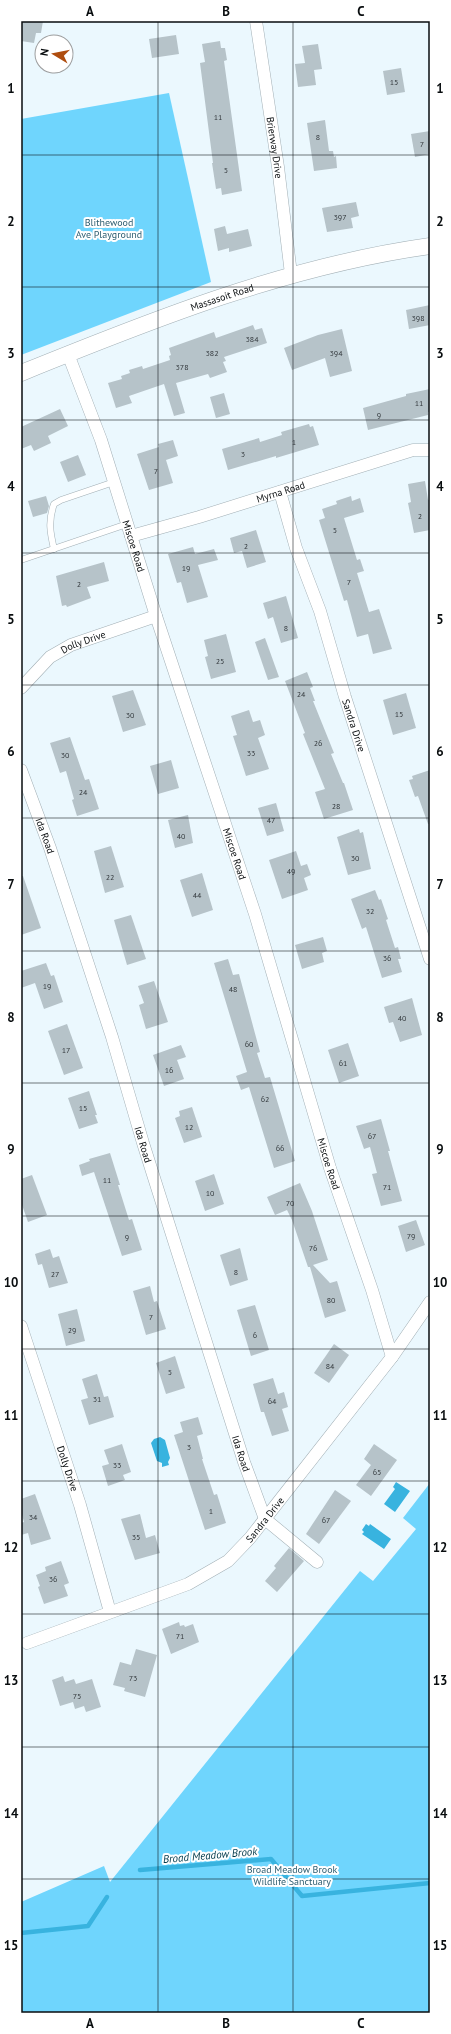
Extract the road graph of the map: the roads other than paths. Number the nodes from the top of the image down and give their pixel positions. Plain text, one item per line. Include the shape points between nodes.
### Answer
1 (256, 21) edge
2 (430, 246) edge
3 (291, 274) junction
4 (68, 354) junction
5 (21, 373) edge
6 (430, 450) edge
7 (114, 482) junction
8 (280, 492) junction
9 (129, 530) junction
10 (54, 549) junction
11 (21, 560) edge
12 (156, 616) junction
13 (21, 688) edge
14 (21, 770) edge
15 (430, 959) edge
16 (430, 1302) edge
17 (21, 1326) edge
18 (392, 1357) junction
19 (265, 1519) junction
20 (317, 1562) dead end
21 (110, 1612) junction
22 (27, 1643) dead end

1 - 3 street, Brierway Drive
2 - 3 main road, Massasoit Road
3 - 4 main road, Massasoit Road via 186,307
4 - 5 main road, Massasoit Road
4 - 7 street, Miscoe Road
6 - 8 street, Myrna Road via 413,450
7 - 9 street, Miscoe Road
7 - 10 lane via 54,504 49,518 49,529
8 - 9 street, Myrna Road
8 - 15 street, Sandra Drive
9 - 10 lane
9 - 12 street, Miscoe Road
10 - 11 lane
12 - 13 street, Dolly Drive via 71,646 50,658
12 - 18 street, Miscoe Road via 255,914 330,1168
14 - 19 street, Ida Road via 50,848 112,1037 244,1462
16 - 18 street, Sandra Drive
17 - 21 street, Dolly Drive via 80,1505
18 - 19 street, Sandra Drive
19 - 20 street
19 - 21 street, Sandra Drive via 228,1561 204,1576
21 - 22 street, Sandra Drive

